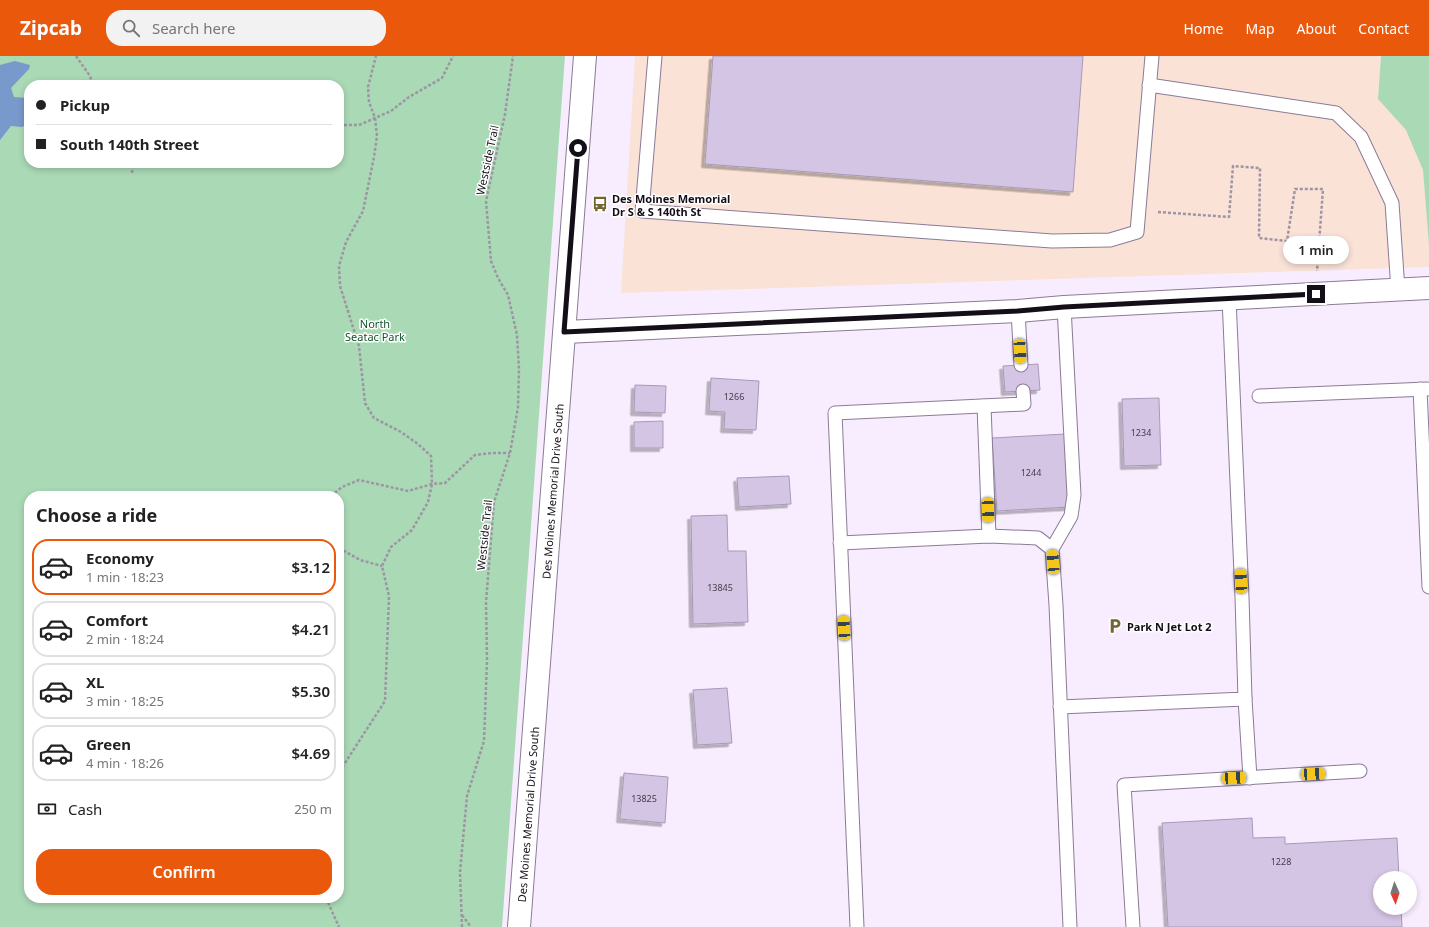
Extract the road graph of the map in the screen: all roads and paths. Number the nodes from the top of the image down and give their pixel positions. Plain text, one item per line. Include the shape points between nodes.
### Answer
1 (76, 56) edge
2 (376, 56) edge
3 (453, 56) edge
4 (513, 56) edge
5 (585, 56) edge
6 (655, 56) edge
7 (1152, 56) edge
8 (91, 80) edge
9 (1149, 85) junction
10 (375, 118) junction
11 (344, 125) edge
12 (132, 168) edge
13 (132, 173) dead end
14 (1139, 211) junction
15 (1317, 272) dead end
16 (1429, 288) edge
17 (1398, 290) junction
18 (1229, 298) junction
19 (1064, 307) junction
20 (1018, 311) junction
21 (564, 332) junction
22 (1021, 365) dead end
23 (1425, 389) edge
24 (1023, 391) dead end
25 (1259, 396) dead end
26 (984, 406) junction
27 (510, 453) junction
28 (432, 484) junction
29 (337, 491) edge
30 (989, 536) junction
31 (840, 543) junction
32 (1052, 548) junction
33 (344, 551) edge
34 (382, 566) junction
35 (1429, 587) edge
36 (1245, 699) junction
37 (1060, 707) junction
38 (344, 764) edge
39 (1360, 771) dead end
40 (1250, 778) junction
41 (328, 903) edge
42 (462, 914) junction
43 (339, 927) edge
44 (462, 927) edge
45 (472, 927) edge
46 (519, 927) edge
47 (857, 927) edge
48 (1070, 927) edge
49 (1133, 927) edge

1 - 8 path
2 - 10 path via 368,87 369,102
3 - 10 path via 442,78
4 - 27 path, Westside Trail via 505,114 486,201 491,261 508,295 517,335 518,407
5 - 21 street, Des Moines Memorial Drive South
6 - 14 lane via 642,211 1052,241 1110,240 1137,232
7 - 9 lane
9 - 14 lane
9 - 17 lane via 1336,113 1361,137 1392,203
10 - 11 path via 359,125
10 - 28 path via 377,136 371,175 362,211 346,242 339,266 340,286 358,346 365,403 374,418 401,432 431,456
12 - 13 path
14 - 15 path via 1229,217 1233,166 1260,168 1260,238 1287,241 1295,189 1323,189
16 - 17 street
17 - 18 street
18 - 19 street
18 - 36 lane
19 - 20 street
19 - 32 lane via 1074,495 1071,516
20 - 21 street
20 - 22 lane
21 - 46 street, Des Moines Memorial Drive South
23 - 25 lane
23 - 35 lane
24 - 26 lane via 1024,404
26 - 30 lane
26 - 31 lane via 834,413
27 - 28 path via 475,455 445,483
27 - 42 path, Westside Trail via 494,502 486,602 488,660 484,741 467,796 460,872
28 - 29 path via 408,491 359,480
28 - 34 path via 428,502 412,530 391,547
30 - 31 lane
30 - 32 lane via 1038,538
31 - 47 lane
32 - 37 lane
33 - 34 path via 360,560
34 - 38 path via 389,596 385,701
36 - 37 lane
36 - 40 lane
37 - 48 lane
39 - 40 lane
40 - 49 lane via 1124,785
41 - 43 path
42 - 44 path, Westside Trail
42 - 45 path

